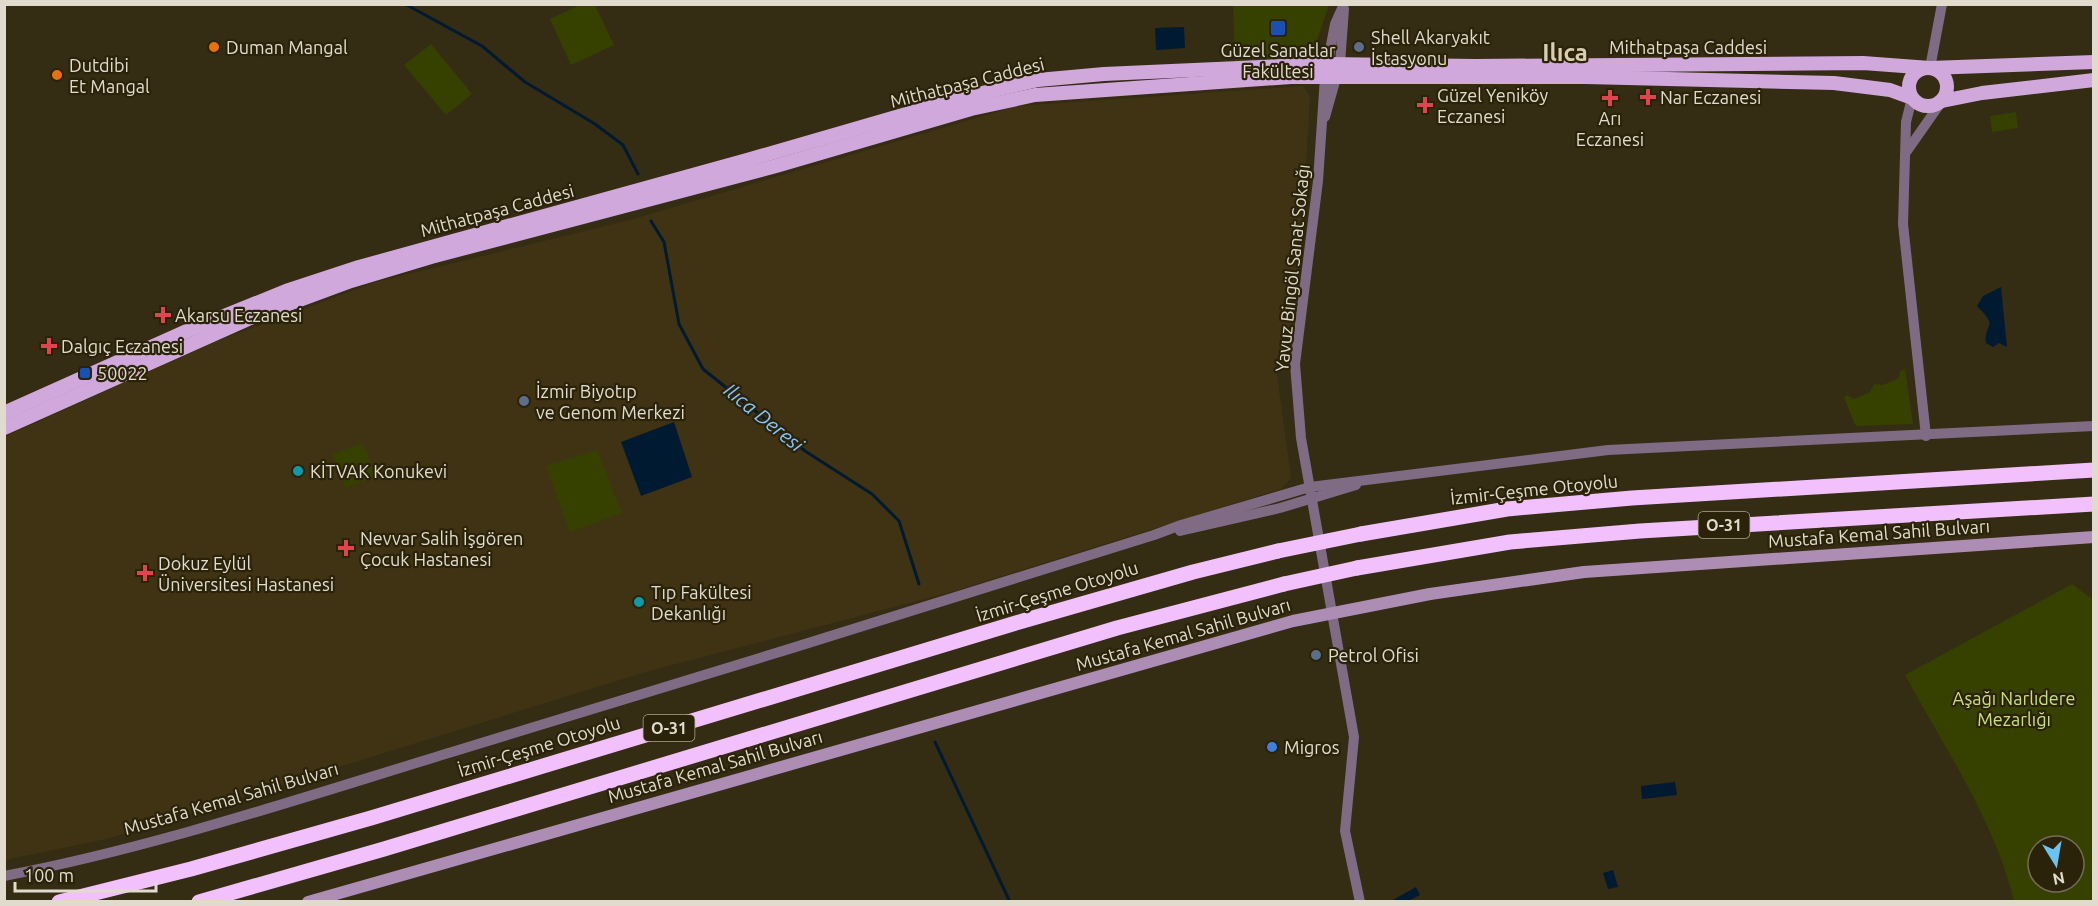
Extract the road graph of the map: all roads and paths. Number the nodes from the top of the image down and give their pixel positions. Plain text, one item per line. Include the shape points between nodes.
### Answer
1 (1344, 4) edge
2 (1942, 4) edge
3 (1331, 39) junction
4 (2094, 62) edge
5 (1308, 64) junction
6 (1930, 68) junction
7 (1332, 70) junction
8 (2094, 80) edge
9 (1912, 98) junction
10 (1942, 101) junction
11 (1907, 151) junction
12 (4, 413) edge
13 (2094, 426) edge
14 (4, 428) edge
15 (1926, 436) junction
16 (2094, 470) edge
17 (1365, 482) junction
18 (1310, 487) junction
19 (1312, 499) junction
20 (2094, 504) edge
21 (1155, 535) junction
22 (2094, 537) edge
23 (1334, 612) junction
24 (4, 876) edge
25 (59, 902) edge
26 (198, 902) edge
27 (308, 902) edge
28 (1360, 902) edge

1 - 3 street
1 - 7 street
2 - 6 street
3 - 5 street
3 - 7 street
4 - 6 main road, Mithatpaşa Caddesi
5 - 7 main road, Mithatpaşa Caddesi
5 - 12 main road, Mithatpaşa Caddesi via 1038,80 965,97 286,291
6 - 7 main road, Mithatpaşa Caddesi via 1863,63
6 - 9 main road via 1918,71 1910,80
6 - 10 main road via 1946,78 1948,90
7 - 9 main road, Mithatpaşa Caddesi via 1834,83 1890,90
7 - 14 main road, Mithatpaşa Caddesi via 1274,78 1035,95 971,109 351,281 248,319
7 - 18 street, Yavuz Bingöl Sanat Sokağı via 1321,102 1323,123 1295,364 1301,438
8 - 10 main road
9 - 10 main road via 1926,107
9 - 11 street via 1906,122
10 - 11 street
11 - 15 street via 1903,224
13 - 15 street, Mustafa Kemal Sahil Bulvarı
15 - 17 street, Mustafa Kemal Sahil Bulvarı via 1608,450
16 - 25 highway, İzmir-Çeşme Otoyolu / O-31, bridge via 1507,509 1278,551 1026,620 371,818
17 - 18 street, Mustafa Kemal Sahil Bulvarı
17 - 19 street, Mustafa Kemal Sahil Bulvarı
18 - 19 street, Yavuz Bingöl Sanat Sokağı
18 - 21 street, Mustafa Kemal Sahil Bulvarı
19 - 21 street, Mustafa Kemal Sahil Bulvarı
19 - 23 street, Yavuz Bingöl Sanat Sokağı
20 - 26 highway, O-31, bridge via 1569,537 1465,549 1357,568 1117,628
21 - 24 street, Mustafa Kemal Sahil Bulvarı via 238,816
22 - 23 main road, Mustafa Kemal Sahil Bulvarı via 1584,572
23 - 27 main road, Mustafa Kemal Sahil Bulvarı via 562,827
23 - 28 street, Yavuz Bingöl Sanat Sokağı via 1354,737 1345,831

